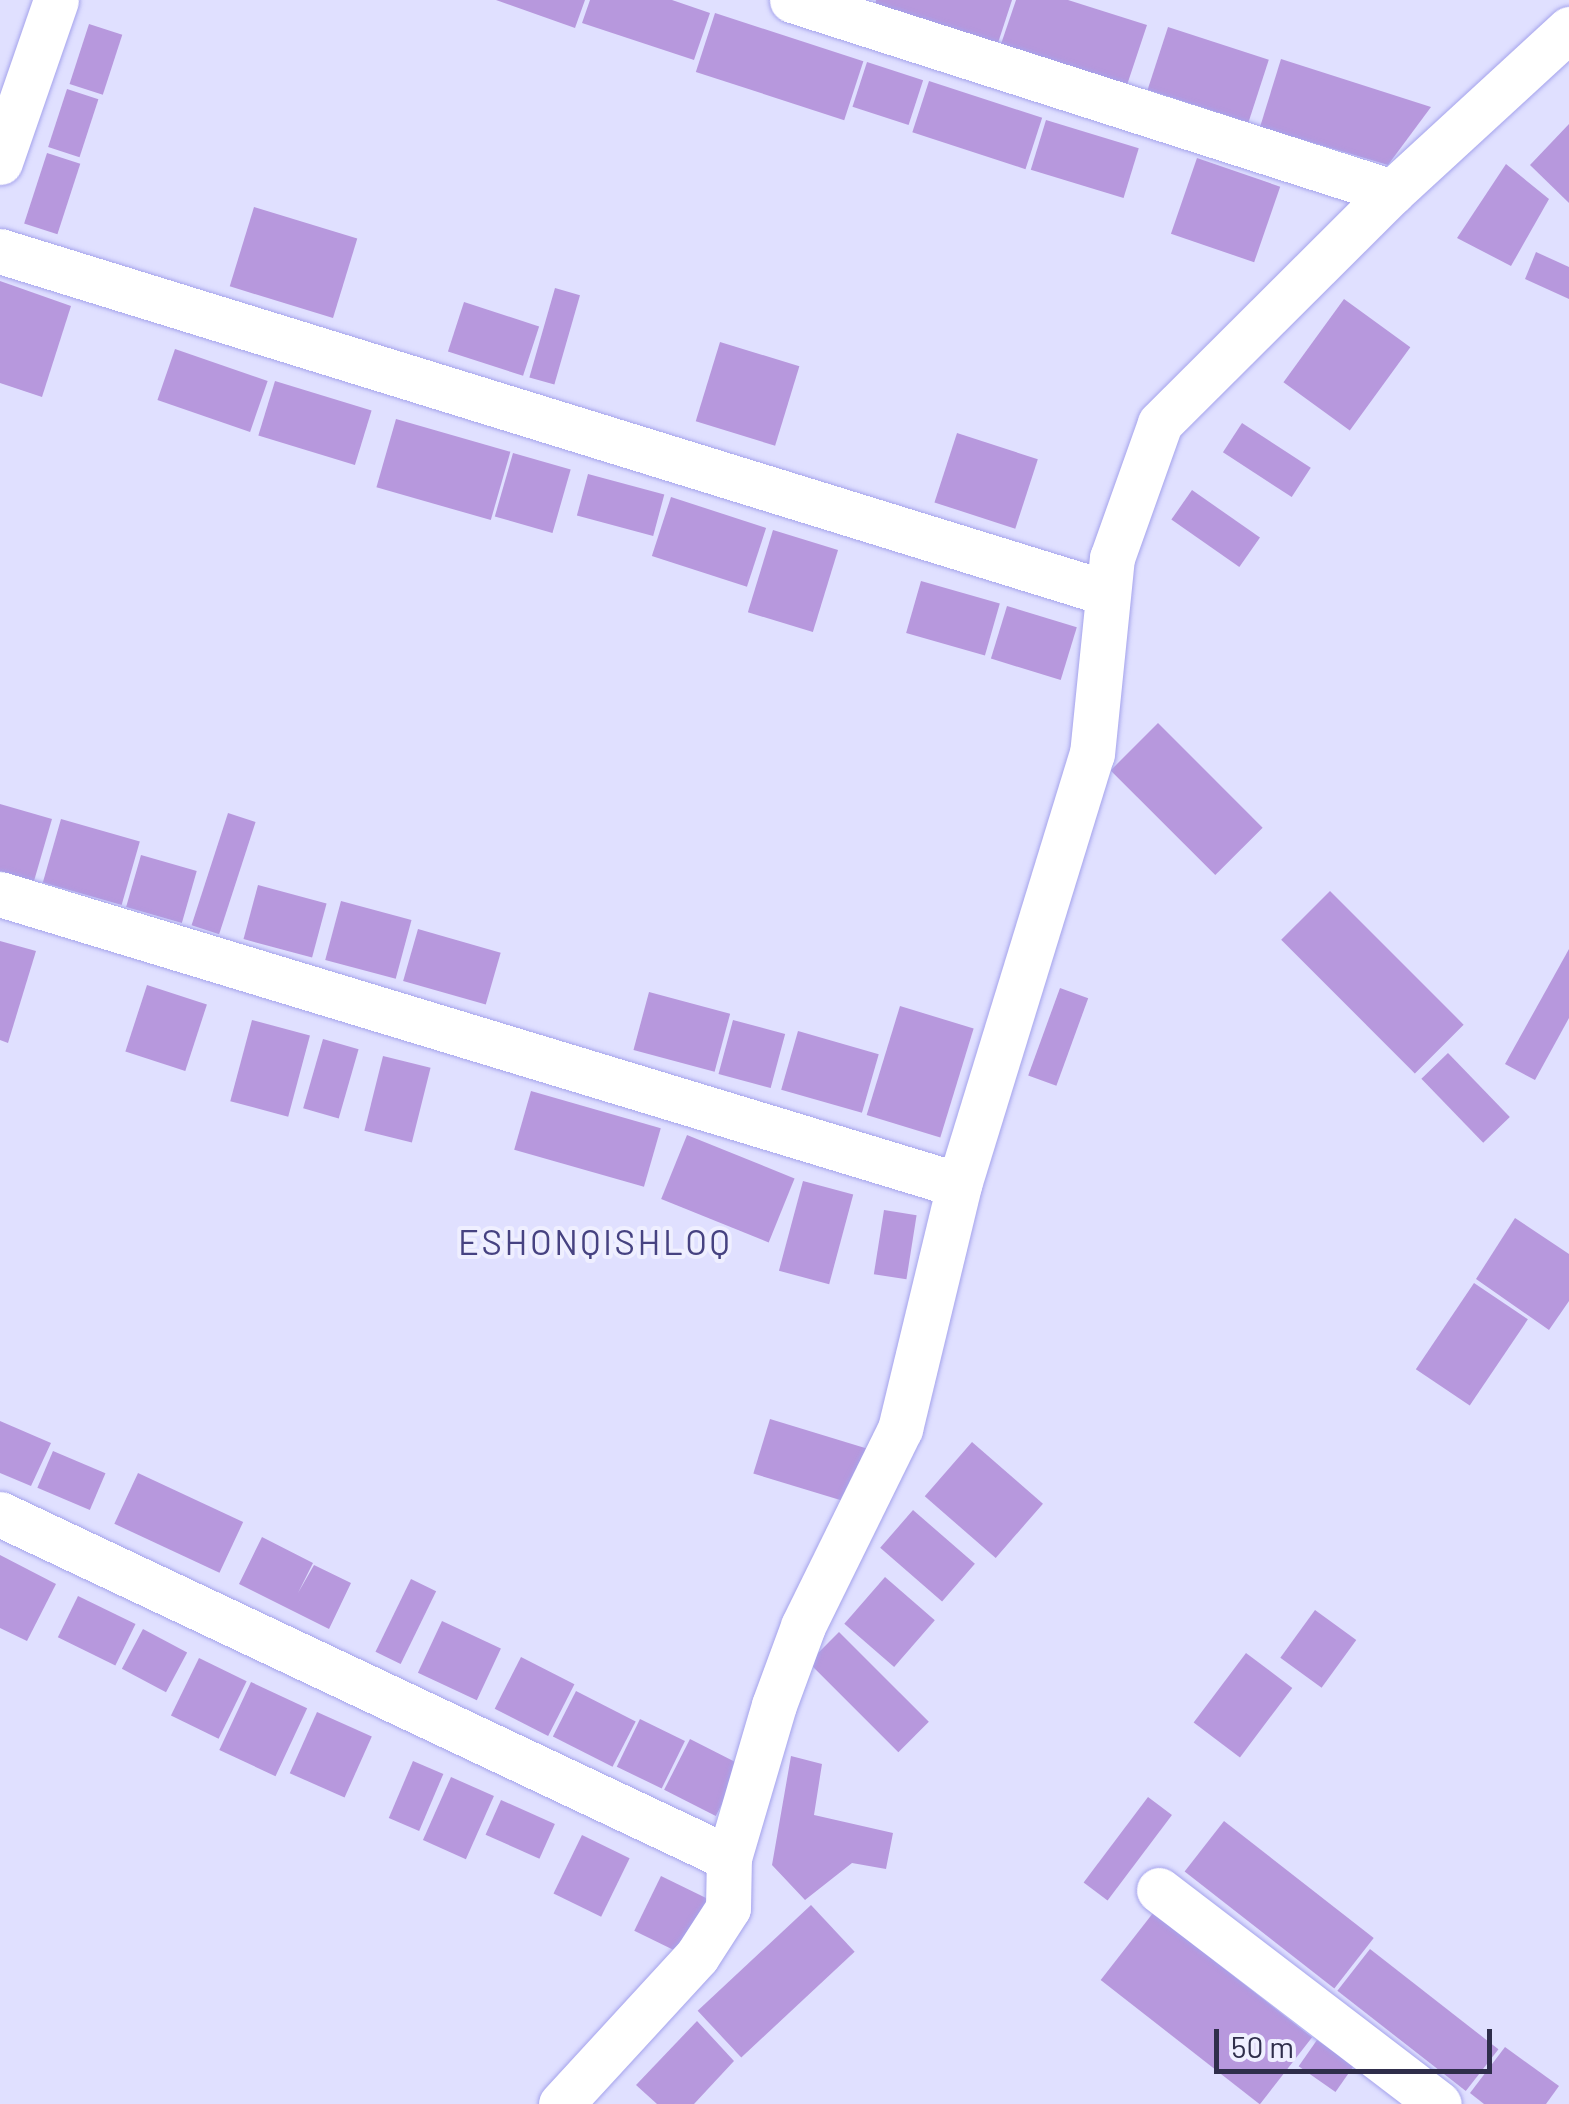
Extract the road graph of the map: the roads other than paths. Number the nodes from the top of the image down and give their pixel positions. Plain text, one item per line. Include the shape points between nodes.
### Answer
1 (56, 0) edge
2 (792, 0) edge
3 (1569, 29) edge
4 (0, 162) edge
5 (1392, 192) junction
6 (0, 251) edge
7 (1107, 594) junction
8 (0, 894) edge
9 (959, 1184) junction
10 (0, 1514) edge
11 (729, 1858) junction
12 (1159, 1890) dead end
13 (561, 2104) edge
14 (1440, 2104) edge

1 - 4 street
2 - 5 street
3 - 5 street
5 - 7 street via 1160,423 1112,558
6 - 7 street
7 - 9 street via 1092,754
8 - 9 street
9 - 11 street via 900,1429 803,1626
10 - 11 street
11 - 13 street via 728,1908 697,1956
12 - 14 street

